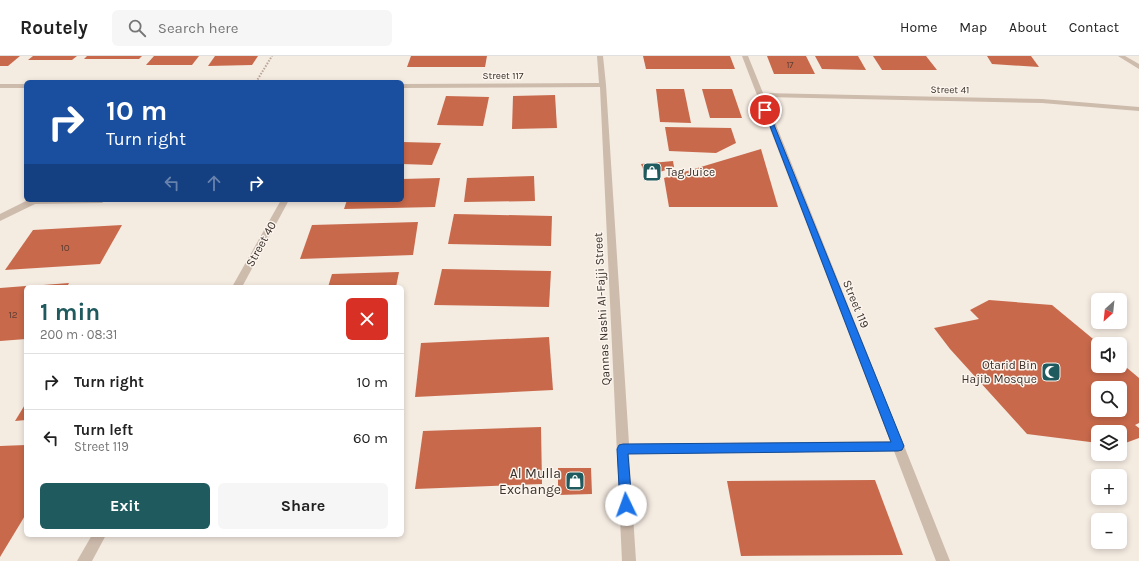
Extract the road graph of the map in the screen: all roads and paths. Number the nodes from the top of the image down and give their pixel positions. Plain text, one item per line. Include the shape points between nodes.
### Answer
1 (272, 56) edge
2 (600, 56) edge
3 (745, 56) edge
4 (1121, 56) edge
5 (1139, 67) edge
6 (257, 80) edge
7 (603, 85) junction
8 (0, 86) edge
9 (24, 86) edge
10 (404, 86) edge
11 (760, 95) junction
12 (1139, 110) edge
13 (31, 202) edge
14 (284, 202) edge
15 (0, 218) edge
16 (238, 285) edge
17 (898, 446) junction
18 (623, 449) junction
19 (98, 537) edge
20 (84, 561) edge
21 (629, 561) edge
22 (944, 561) edge

1 - 6 path
2 - 7 street, Qannas Nashi Al-Fajji Street
3 - 11 street, Street 119
4 - 5 street
7 - 10 street, Street 117
7 - 18 street, Qannas Nashi Al-Fajji Street
8 - 9 street
11 - 12 street, Street 41 via 1042,101
11 - 17 street, Street 119
13 - 15 street
14 - 16 street, Street 40
17 - 18 street
17 - 22 street, Street 119
18 - 21 street, Qannas Nashi Al-Fajji Street
19 - 20 street

